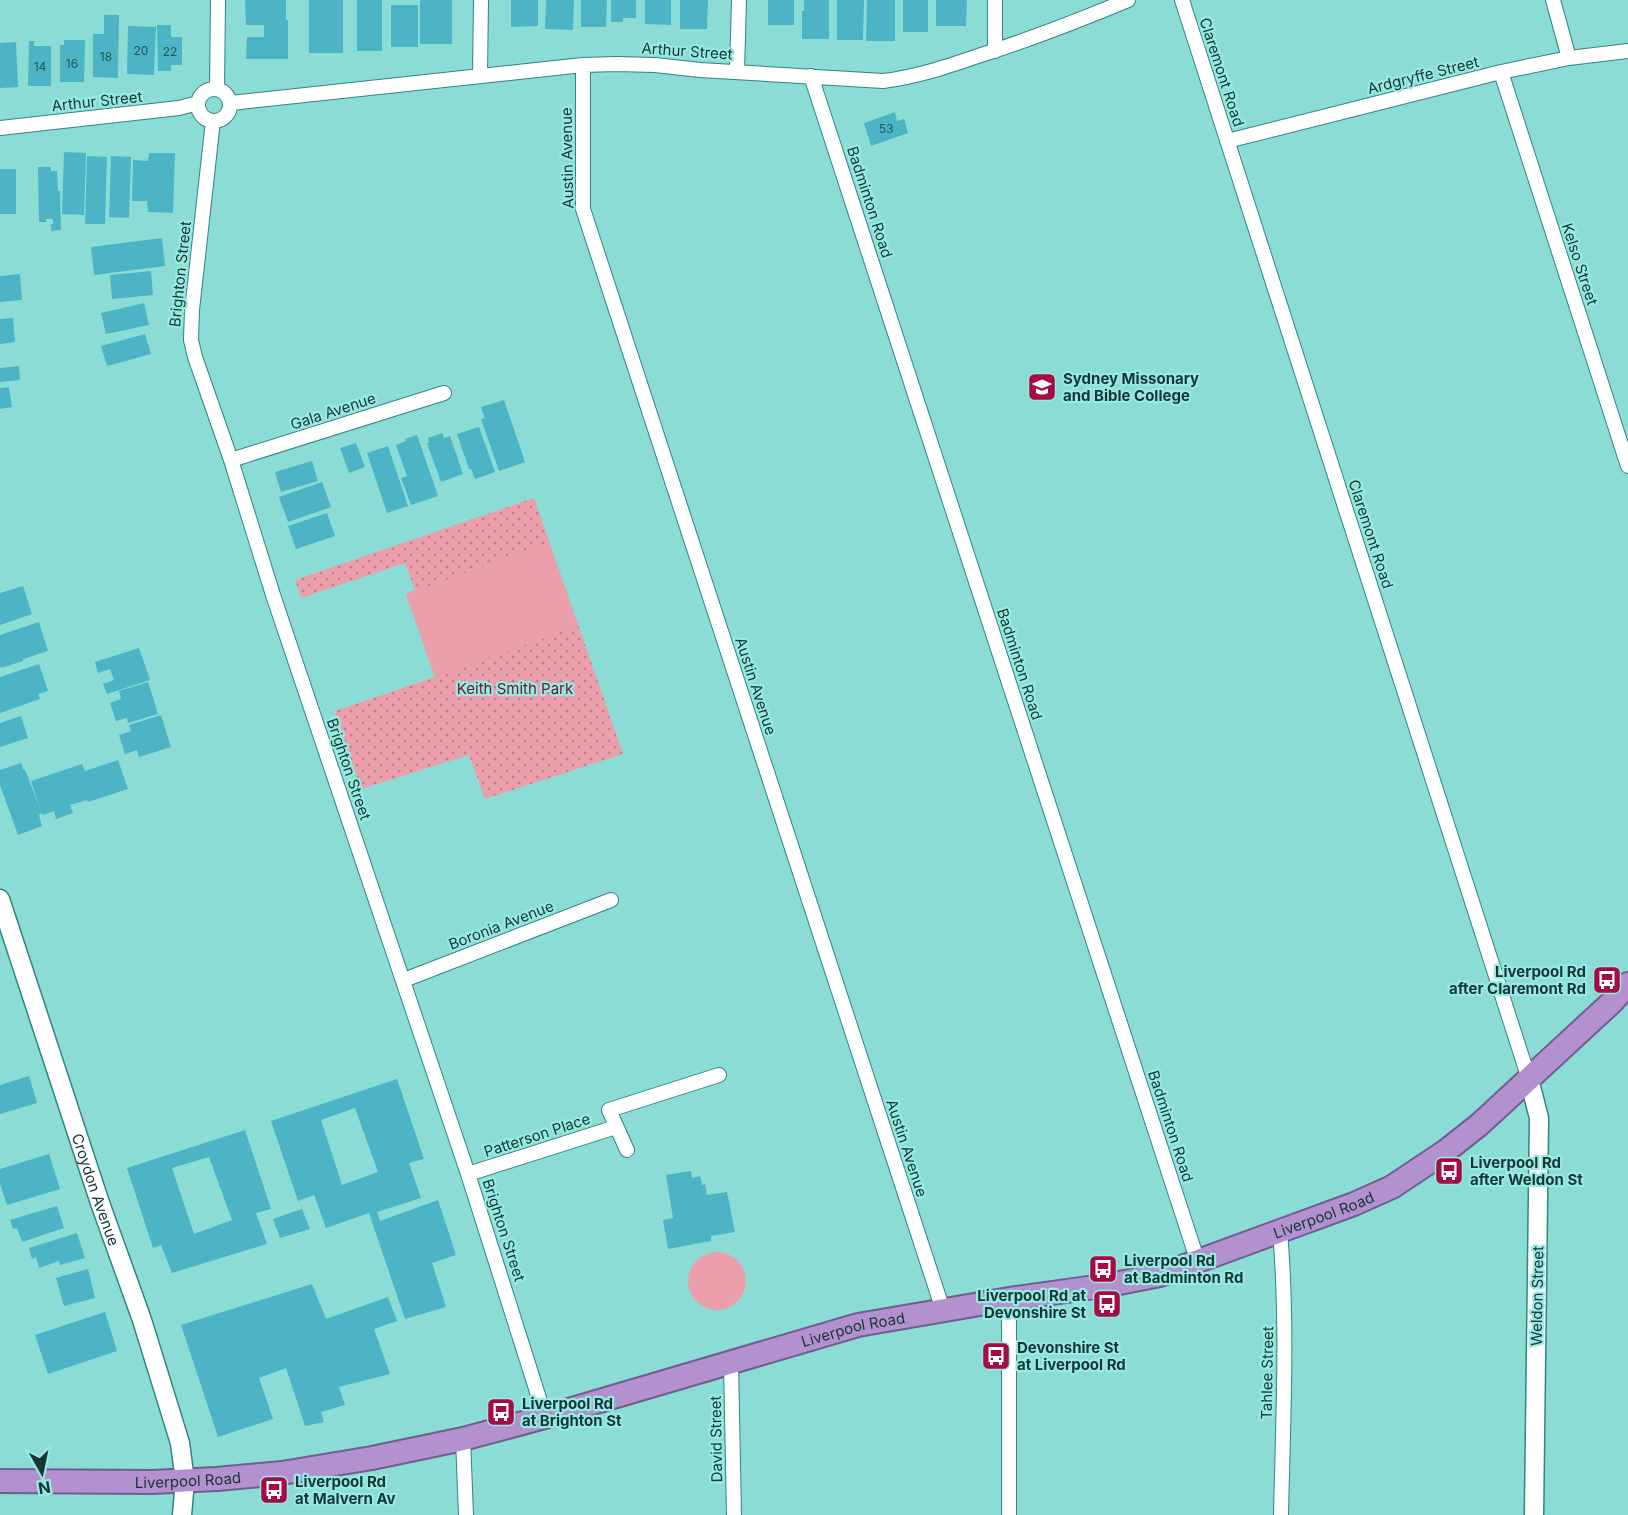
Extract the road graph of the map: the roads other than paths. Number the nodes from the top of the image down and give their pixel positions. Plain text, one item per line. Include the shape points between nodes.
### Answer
1 (218, 0) edge
2 (481, 0) edge
3 (739, 0) edge
4 (995, 0) edge
5 (1128, 0) edge
6 (1182, 0) edge
7 (1553, 0) edge
8 (995, 51) junction
9 (1628, 51) edge
10 (1569, 58) junction
11 (583, 65) junction
12 (737, 71) junction
13 (1501, 72) junction
14 (480, 75) junction
15 (811, 76) junction
16 (217, 88) junction
17 (198, 103) junction
18 (231, 103) junction
19 (213, 121) junction
20 (0, 128) edge
21 (1227, 141) junction
22 (444, 393) dead end
23 (231, 460) junction
24 (1628, 466) edge
25 (0, 899) edge
26 (611, 900) dead end
27 (404, 980) junction
28 (1628, 984) edge
29 (1620, 1000) edge
30 (719, 1075) dead end
31 (1529, 1079) junction
32 (616, 1127) junction
33 (627, 1150) dead end
34 (468, 1174) junction
35 (1280, 1231) junction
36 (1198, 1262) junction
37 (1009, 1299) junction
38 (943, 1310) junction
39 (731, 1363) junction
40 (545, 1417) junction
41 (463, 1439) junction
42 (0, 1481) edge
43 (185, 1481) junction
44 (182, 1515) edge
45 (466, 1515) edge
46 (734, 1515) edge
47 (1009, 1515) edge
48 (1281, 1515) edge
49 (1534, 1515) edge

1 - 16 street
2 - 14 street
3 - 12 street
4 - 8 street
5 - 8 street, Arthur Street
6 - 21 street, Claremont Road
7 - 10 street
8 - 15 street, Arthur Street via 908,78 883,81
9 - 10 street, Ardgryffe Street
10 - 13 street, Ardgryffe Street
11 - 12 street, Arthur Street via 617,63
11 - 14 street, Arthur Street
11 - 38 street, Austin Avenue via 583,209
12 - 15 street, Arthur Street
13 - 21 street, Ardgryffe Street
13 - 24 street, Kelso Street
14 - 18 street, Arthur Street
15 - 36 street, Badminton Road
16 - 17 street via 207,90
16 - 18 street via 226,93
17 - 19 street via 203,117
17 - 20 street, Arthur Street
18 - 19 street via 226,116
19 - 23 street, Brighton Street via 191,340
21 - 31 street, Claremont Road
22 - 23 street, Gala Avenue
23 - 27 street, Brighton Street
25 - 43 street, Croydon Avenue via 142,1320 180,1443
26 - 27 street, Boronia Avenue
27 - 34 street, Brighton Street
28 - 29 highway, Liverpool Road
29 - 31 highway, Liverpool Road
30 - 32 street, Patterson Place via 609,1110
31 - 35 highway, Liverpool Road via 1446,1151 1392,1186
31 - 49 street, Weldon Street via 1539,1118
32 - 33 street
32 - 34 street, Patterson Place
34 - 40 street, Brighton Street
35 - 36 highway, Liverpool Road
35 - 48 street, Tahlee Street via 1285,1373
36 - 37 highway, Liverpool Road via 1136,1280
37 - 38 highway, Liverpool Road
37 - 47 street
38 - 39 highway, Liverpool Road via 858,1325
39 - 40 highway, Liverpool Road
39 - 46 street, David Street
40 - 41 highway, Liverpool Road
41 - 43 highway, Liverpool Road via 282,1473
41 - 45 street
42 - 43 highway, Liverpool Road
43 - 44 street, Croydon Avenue

